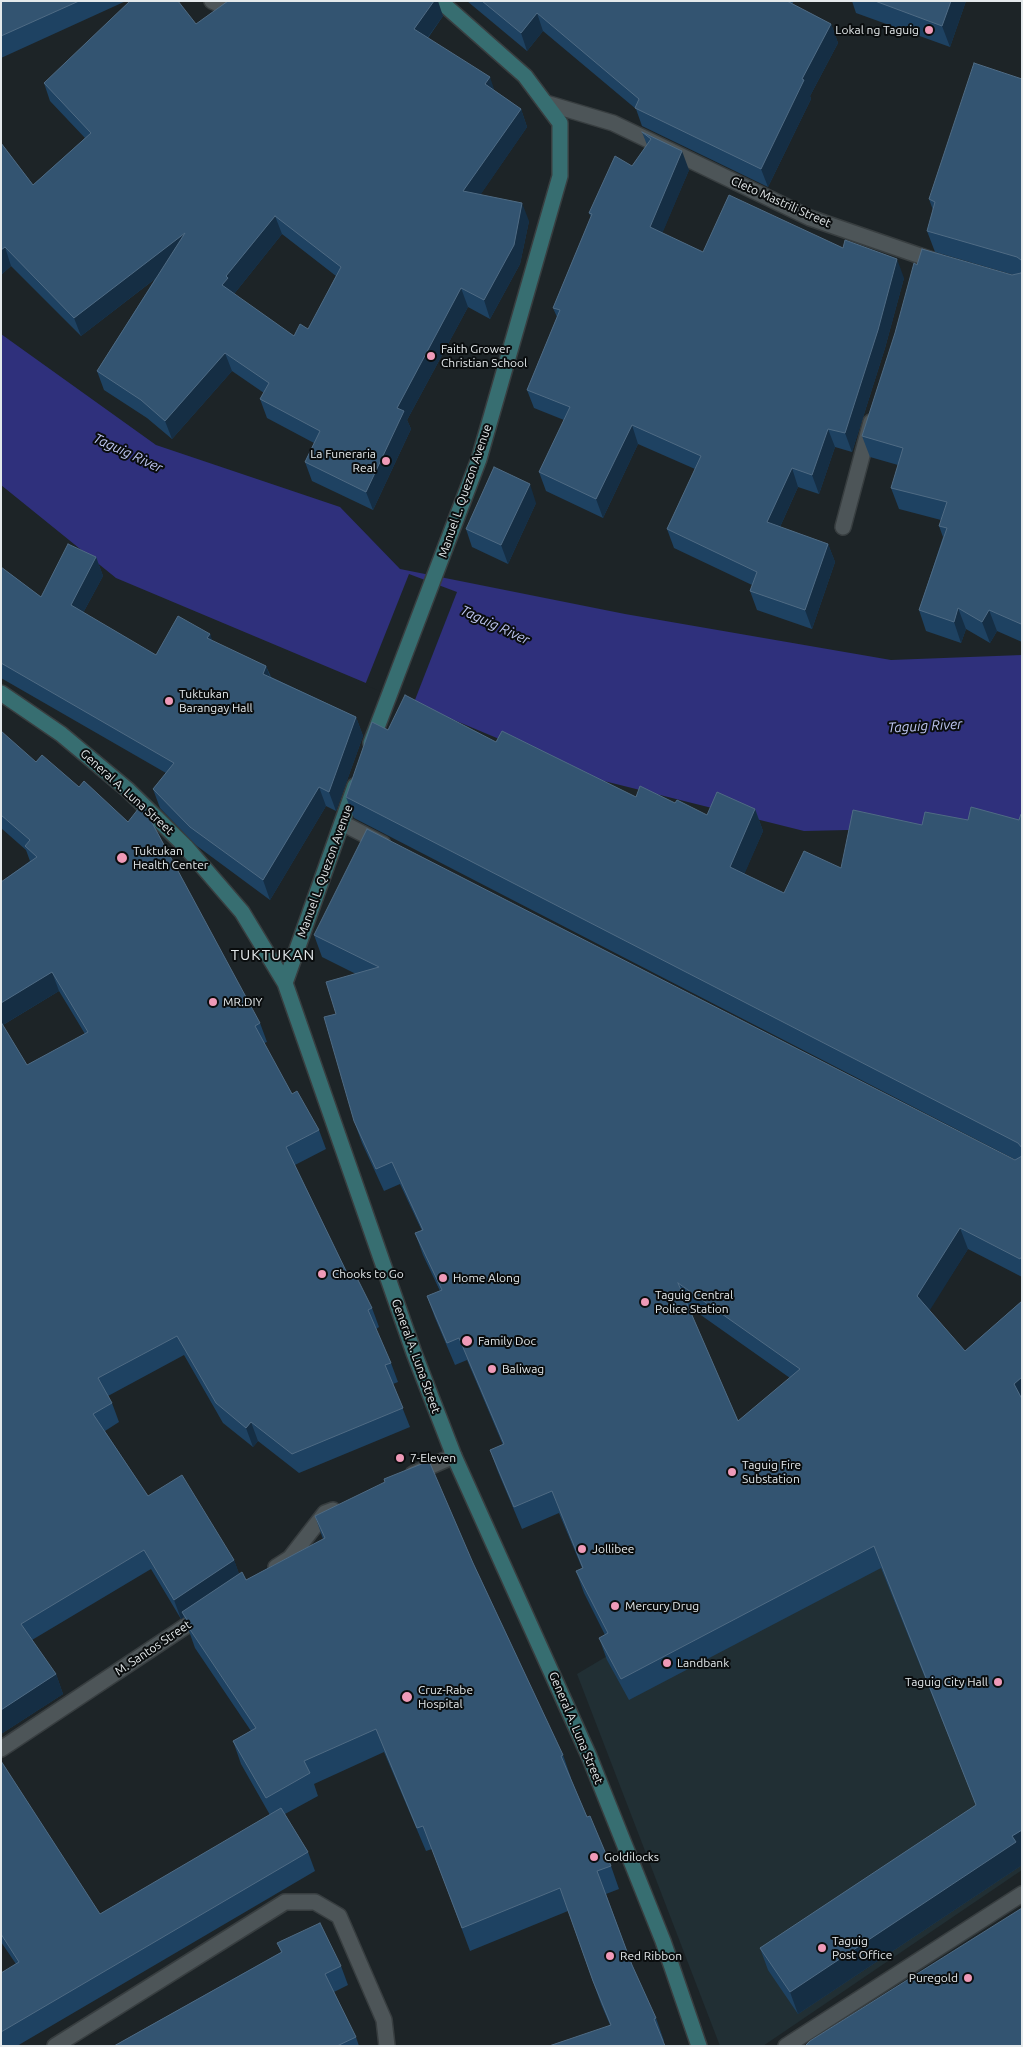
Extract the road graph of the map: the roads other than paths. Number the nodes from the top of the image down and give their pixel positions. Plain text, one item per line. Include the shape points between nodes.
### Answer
1 (212, 1) edge
2 (228, 1) edge
3 (440, 1) edge
4 (546, 103) junction
5 (919, 256) junction
6 (952, 267) edge
7 (914, 274) edge
8 (876, 406) edge
9 (843, 527) dead end
10 (1, 692) edge
11 (342, 823) junction
12 (395, 850) edge
13 (285, 983) junction
14 (454, 1456) junction
15 (403, 1479) edge
16 (342, 1506) edge
17 (265, 1574) edge
18 (216, 1607) edge
19 (1, 1749) edge
20 (1022, 1894) edge
21 (55, 2046) edge
22 (387, 2046) edge
23 (698, 2046) edge
24 (786, 2046) edge

1 - 2 street via 219,4
3 - 4 main road, Manuel L. Quezon Avenue via 526,76
4 - 5 street, Cleto Mastrili Street via 613,123 810,218
4 - 11 main road, Manuel L. Quezon Avenue via 560,123 560,176 479,459
5 - 6 street, Cleto Mastrili Street
5 - 7 street
8 - 9 street
10 - 13 main road, General A. Luna Street via 69,740 128,790 185,846 242,912
11 - 12 street
11 - 13 main road, Manuel L. Quezon Avenue
13 - 14 main road, General A. Luna Street via 414,1353
14 - 15 street
14 - 23 main road, General A. Luna Street via 589,1756 663,1941
16 - 17 street via 325,1513 290,1558
18 - 19 street, M. Santos Street
20 - 24 street
21 - 22 street via 285,1902 315,1902 340,1916 384,2020

